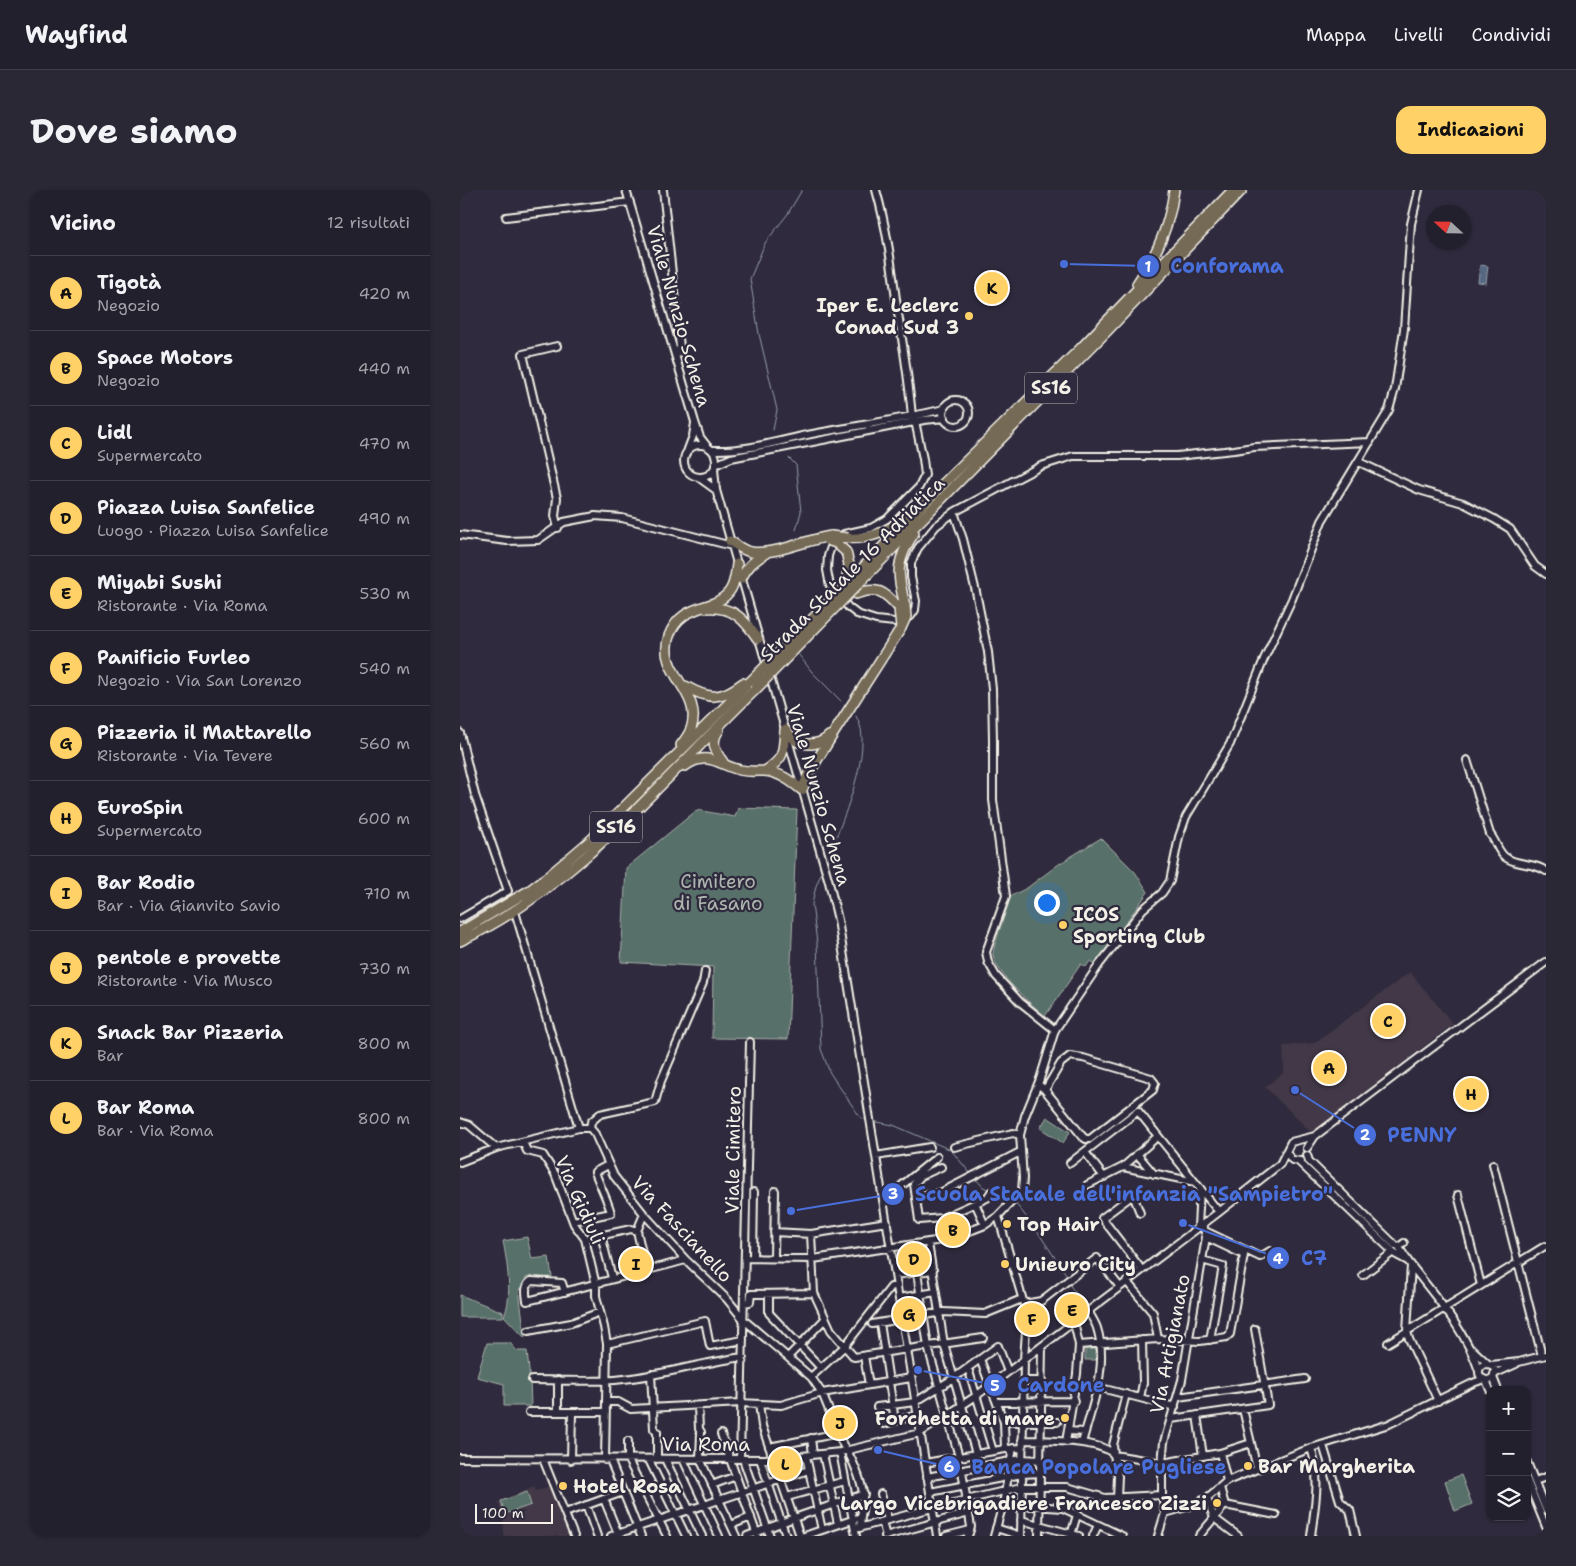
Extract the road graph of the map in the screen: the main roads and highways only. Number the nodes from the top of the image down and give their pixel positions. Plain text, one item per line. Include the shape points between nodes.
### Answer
1 (1174, 190) edge
2 (1233, 190) edge
3 (1242, 190) edge
4 (1048, 380) junction
5 (959, 483) junction
6 (942, 485) junction
7 (827, 538) junction
8 (731, 543) road end
9 (766, 552) junction
10 (737, 564) road end
11 (741, 579) road end
12 (852, 579) junction
13 (902, 607) junction
14 (696, 608) junction
15 (822, 615) junction
16 (758, 639) road end
17 (751, 679) junction
18 (682, 684) junction
19 (736, 708) junction
20 (835, 731) junction
21 (723, 762) junction
22 (765, 771) junction
23 (650, 781) junction
24 (649, 798) junction
25 (460, 932) edge
26 (460, 941) edge

1 - 4 highway, SS16 via 1165,232 1145,272
2 - 4 highway, Strada Statale 16 Adriatica / SS16
3 - 5 highway, Strada Statale 16 Adriatica / SS16
4 - 6 highway, Strada Statale 16 Adriatica / SS16
5 - 12 highway, Strada Statale 16 Adriatica / SS16
5 - 13 highway via 903,550 899,564
6 - 7 highway, bridge via 902,521 883,532 855,539
6 - 12 highway, Strada Statale 16 Adriatica / SS16
7 - 9 highway
7 - 12 highway, bridge via 846,552
8 - 9 highway via 750,552
9 - 11 highway via 751,563
10 - 14 highway via 730,591 721,599
12 - 15 highway, Strada Statale 16 Adriatica / SS16, bridge
13 - 15 highway, bridge via 886,593 869,589
13 - 20 highway, bridge via 901,628
14 - 16 highway via 729,610 740,617
14 - 18 highway via 677,622 666,647 676,678
15 - 17 highway, Strada Statale 16 Adriatica / SS16, bridge
15 - 19 highway, Strada Statale 16 Adriatica / SS16, bridge
17 - 18 highway via 731,692 716,696 699,694
17 - 23 highway, Strada Statale 16 Adriatica / SS16
18 - 23 highway via 690,697 692,728
19 - 21 highway via 716,733 713,744
19 - 24 highway, Strada Statale 16 Adriatica / SS16
20 - 22 highway via 824,742 808,744 797,741 785,730 783,752 778,763
20 - 22 highway via 802,790 785,777
21 - 22 highway via 738,770
21 - 24 highway via 692,761
23 - 25 highway, Strada Statale 16 Adriatica / SS16 via 592,839 551,874
24 - 26 highway, Strada Statale 16 Adriatica / SS16 via 570,870 487,928

